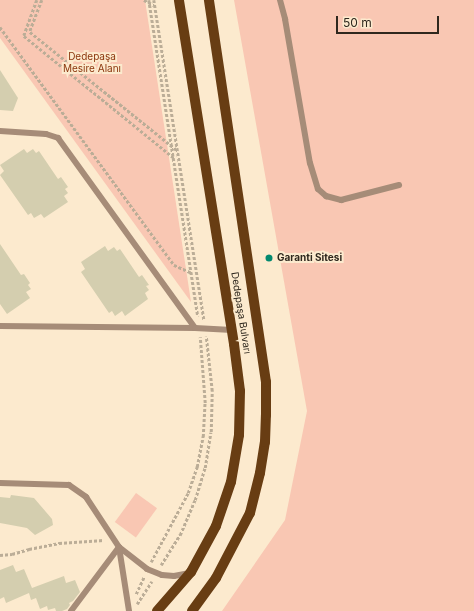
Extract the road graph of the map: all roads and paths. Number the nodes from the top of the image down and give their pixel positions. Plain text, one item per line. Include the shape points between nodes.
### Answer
1 (37, 0) edge
2 (42, 0) edge
3 (144, 0) edge
4 (179, 0) edge
5 (209, 0) edge
6 (280, 0) edge
7 (149, 1) edge
8 (154, 5) dead end
9 (0, 27) edge
10 (0, 131) edge
11 (178, 151) dead end
12 (174, 158) dead end
13 (399, 185) dead end
14 (197, 275) dead end
15 (0, 326) edge
16 (195, 328) junction
17 (232, 330) junction
18 (0, 483) edge
19 (114, 539) junction
20 (119, 547) junction
21 (0, 554) edge
22 (191, 572) junction
23 (71, 611) edge
24 (129, 611) edge
25 (157, 611) edge
26 (192, 611) edge

1 - 12 path via 24,36
2 - 11 path via 30,32
3 - 7 path
4 - 17 main road, Dedepaşa Bulvarı
5 - 26 main road, Dedepaşa Bulvarı via 266,382 266,415 260,473 250,513 216,578
6 - 13 lane via 310,162 318,189 326,196 341,200
7 - 8 path
9 - 14 path via 174,265
10 - 16 lane via 46,134 58,138
15 - 16 lane
16 - 17 lane
17 - 22 main road, Dedepaşa Bulvarı via 240,391 239,435 231,482 216,526
18 - 19 lane via 69,485 86,497
19 - 20 lane
19 - 21 path via 59,543 12,554
20 - 22 lane via 147,569 162,575 174,576
20 - 23 lane
20 - 24 lane
22 - 25 main road, Dedepaşa Bulvarı

